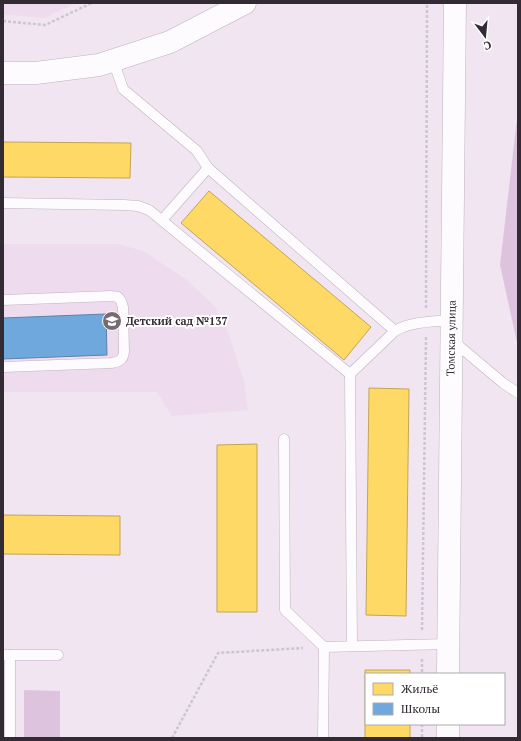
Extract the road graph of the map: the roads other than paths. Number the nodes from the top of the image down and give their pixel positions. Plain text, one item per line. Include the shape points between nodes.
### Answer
1 (245, 3) edge
2 (455, 3) edge
3 (113, 60) junction
4 (3, 73) edge
5 (208, 168) junction
6 (3, 203) edge
7 (162, 220) junction
8 (3, 300) edge
9 (451, 330) junction
10 (395, 331) junction
11 (3, 367) edge
12 (350, 374) junction
13 (518, 393) edge
14 (284, 439) dead end
15 (448, 644) junction
16 (352, 646) junction
17 (324, 647) junction
18 (6, 655) edge
19 (58, 655) dead end
20 (448, 673) edge
21 (448, 725) edge
22 (10, 738) edge
23 (323, 738) edge
24 (448, 738) edge

1 - 3 street via 170,42
2 - 9 street, Томская улица
3 - 4 street via 36,73
3 - 5 lane via 123,89 197,151
5 - 7 lane
5 - 10 lane
6 - 7 lane via 138,206 149,210
7 - 12 lane
8 - 11 lane via 118,297 122,307 124,352 120,361 112,363
9 - 10 lane via 409,325
9 - 13 lane via 503,383
9 - 15 street, Томская улица
10 - 12 lane
12 - 16 lane
14 - 17 lane via 285,610
15 - 16 lane
15 - 20 street, Томская улица
16 - 17 lane
17 - 23 lane
18 - 19 lane
18 - 22 lane
21 - 24 street

